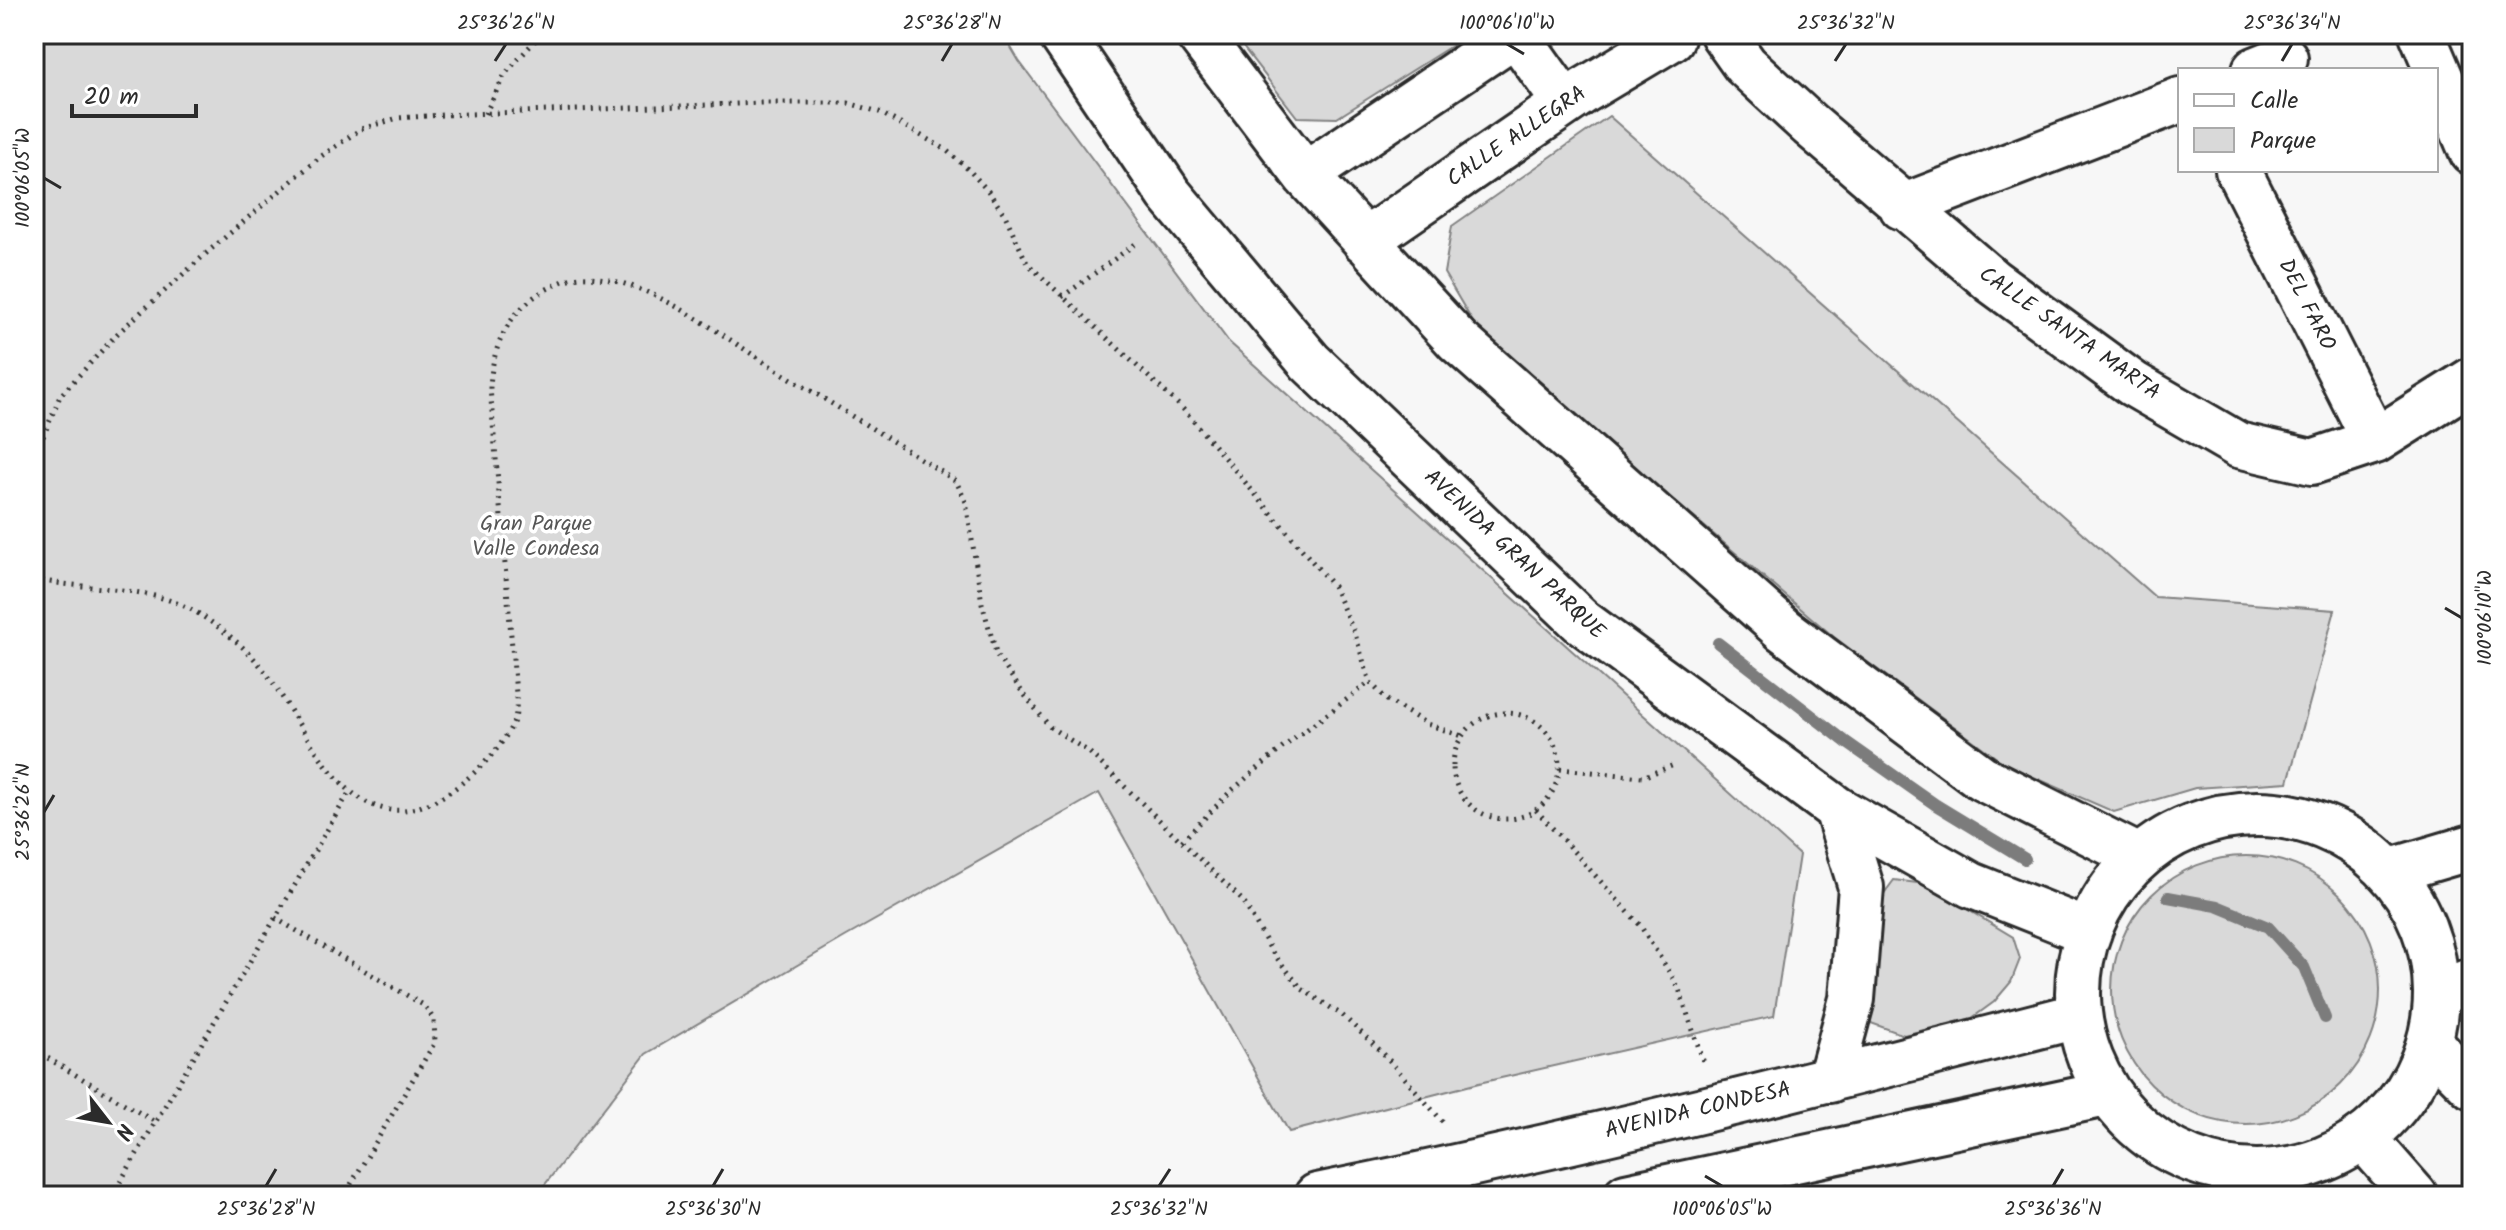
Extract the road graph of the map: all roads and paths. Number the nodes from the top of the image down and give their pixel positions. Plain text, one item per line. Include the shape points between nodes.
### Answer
1 (541, 34) edge
2 (1061, 34) edge
3 (1198, 34) edge
4 (1516, 34) edge
5 (1723, 34) edge
6 (2422, 34) edge
7 (1669, 36) edge
8 (2436, 68) edge
9 (2438, 72) edge
10 (2178, 101) edge
11 (1565, 103) junction
12 (485, 114) junction
13 (2472, 152) edge
14 (2239, 172) edge
15 (1305, 175) junction
16 (1902, 207) junction
17 (1365, 241) junction
18 (1138, 242) dead end
19 (1062, 297) junction
20 (2472, 380) edge
21 (2375, 441) junction
22 (34, 459) edge
23 (34, 579) edge
24 (1370, 682) junction
25 (1462, 736) junction
26 (1677, 764) dead end
27 (1560, 769) junction
28 (350, 791) junction
29 (1837, 809) junction
30 (1536, 810) junction
31 (1182, 841) junction
32 (2472, 847) edge
33 (2139, 857) junction
34 (2391, 871) junction
35 (275, 918) junction
36 (2089, 932) junction
37 (2455, 987) edge
38 (2077, 1016) junction
39 (2430, 1044) junction
40 (34, 1050) edge
41 (1706, 1069) dead end
42 (1830, 1080) junction
43 (2472, 1086) edge
44 (2106, 1094) junction
45 (155, 1122) junction
46 (1443, 1122) dead end
47 (2364, 1138) junction
48 (112, 1196) edge
49 (344, 1196) edge
50 (1317, 1196) edge
51 (1626, 1196) edge
52 (2415, 1196) edge

1 - 12 path via 505,74
2 - 29 street, AVENIDA GRAN PARQUE via 1169,194 1310,362 1581,621
3 - 15 street
4 - 11 street
4 - 15 street
5 - 7 street via 1689,41
5 - 16 street, CALLE SANTA MARTA via 1745,65
6 - 8 street
7 - 11 street, CALLE ALLEGRA
9 - 13 street
10 - 16 street
11 - 17 street, CALLE ALLEGRA
12 - 19 path via 797,103 848,103 879,112 945,149 969,170 1005,215 1027,263
12 - 22 path via 398,118 361,129 320,157 118,333 60,396
14 - 21 street, DEL FARO
15 - 17 street
16 - 21 street, CALLE SANTA MARTA via 2133,384 2238,445 2312,462
17 - 33 street via 1458,341 1784,630 1982,778
18 - 19 path
19 - 24 path via 1183,409 1333,586
20 - 21 street, CALLE SANTA MARTA
23 - 28 path via 173,599 200,614 265,672 310,744
24 - 25 path via 1387,700 1427,724
24 - 31 path via 1231,791
25 - 27 path via 1490,715 1525,715 1552,737
25 - 30 path via 1452,769 1466,802 1496,819
26 - 27 path via 1642,777
27 - 30 path via 1555,788
28 - 31 path via 389,811 417,808 448,795 498,747 515,717 491,368 521,306 565,279 586,276 633,286 669,304 956,481 966,502 982,603 997,656 1050,727 1089,752
28 - 35 path
29 - 36 street, AVENIDA GRAN PARQUE via 1971,885
29 - 42 street via 1861,887 1852,999
30 - 41 path via 1640,925 1678,986
31 - 46 path via 1243,901 1272,952 1302,989 1342,1015 1383,1053
32 - 34 street
33 - 34 street via 2186,827 2240,813 2295,817 2347,836
33 - 36 street via 2103,899
34 - 37 street via 2415,905
35 - 45 path
35 - 49 path via 425,1006 434,1020 435,1042
36 - 38 street via 2082,951
37 - 39 street
38 - 42 street, AVENIDA CONDESA
38 - 44 street via 2086,1052
39 - 43 street
39 - 47 street via 2405,1096
40 - 45 path
42 - 50 street, AVENIDA CONDESA
44 - 47 street via 2146,1136 2211,1167 2254,1174 2312,1165
44 - 51 street
45 - 48 path
47 - 52 street

